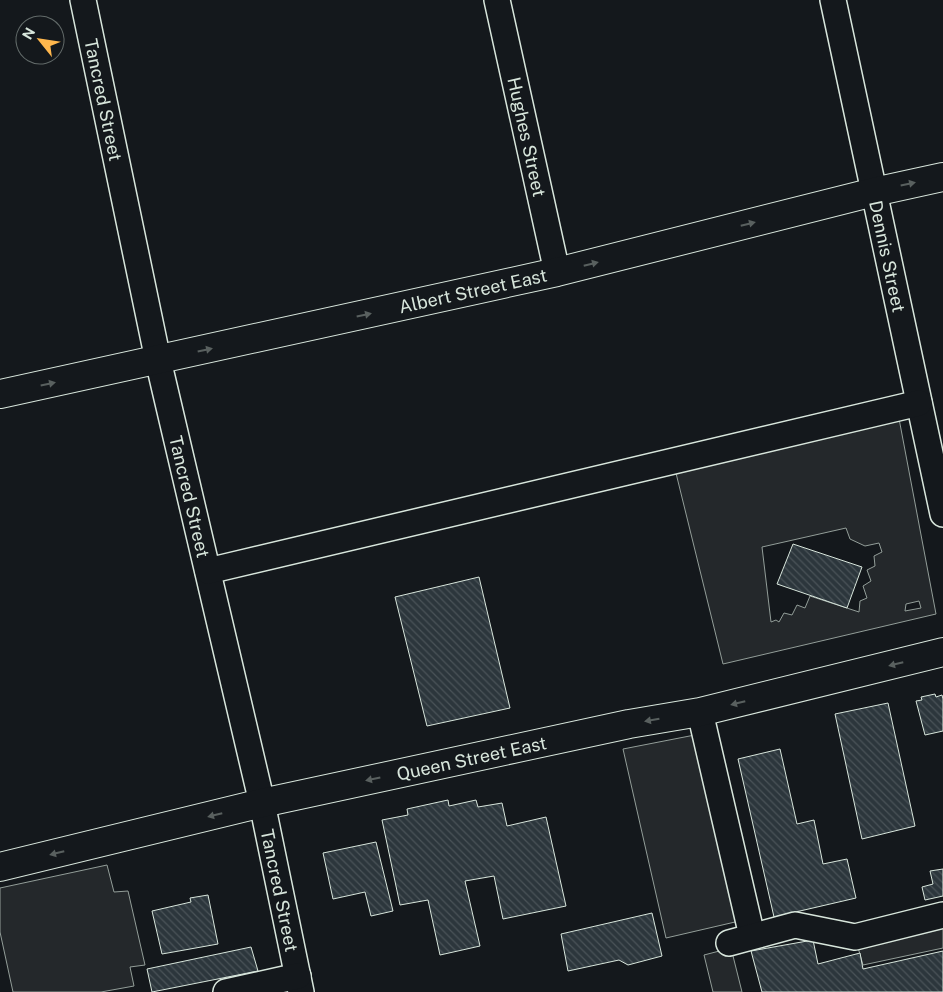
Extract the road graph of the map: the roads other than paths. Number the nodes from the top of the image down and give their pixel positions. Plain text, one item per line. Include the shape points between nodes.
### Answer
1 (83, 0) edge
2 (497, 0) edge
3 (833, 0) edge
4 (943, 177) edge
5 (874, 192) junction
6 (557, 272) junction
7 (158, 360) junction
8 (0, 394) edge
9 (919, 403) junction
10 (940, 488) edge
11 (943, 514) edge
12 (208, 571) junction
13 (943, 652) edge
14 (700, 712) junction
15 (262, 803) junction
16 (0, 867) edge
17 (943, 914) edge
18 (299, 984) edge
19 (226, 992) edge

1 - 7 street, Tancred Street
2 - 6 street, Hughes Street
3 - 5 street, Dennis Street
5 -> 4 main road, Albert Street East
6 -> 5 main road, Albert Street East
5 - 9 street, Dennis Street
7 -> 6 main road, Albert Street East
8 -> 7 main road, Albert Street East
7 - 12 street, Tancred Street
9 - 10 street, Dennis Street
9 - 12 street
10 - 11 street, Dennis Street
12 - 15 street, Tancred Street
13 -> 14 main road, Queen Street East
14 -> 15 main road, Queen Street East via 629,724
14 - 17 street via 740,939 795,925 855,937
15 -> 16 main road, Queen Street East
15 - 18 street, Tancred Street
18 - 19 street

